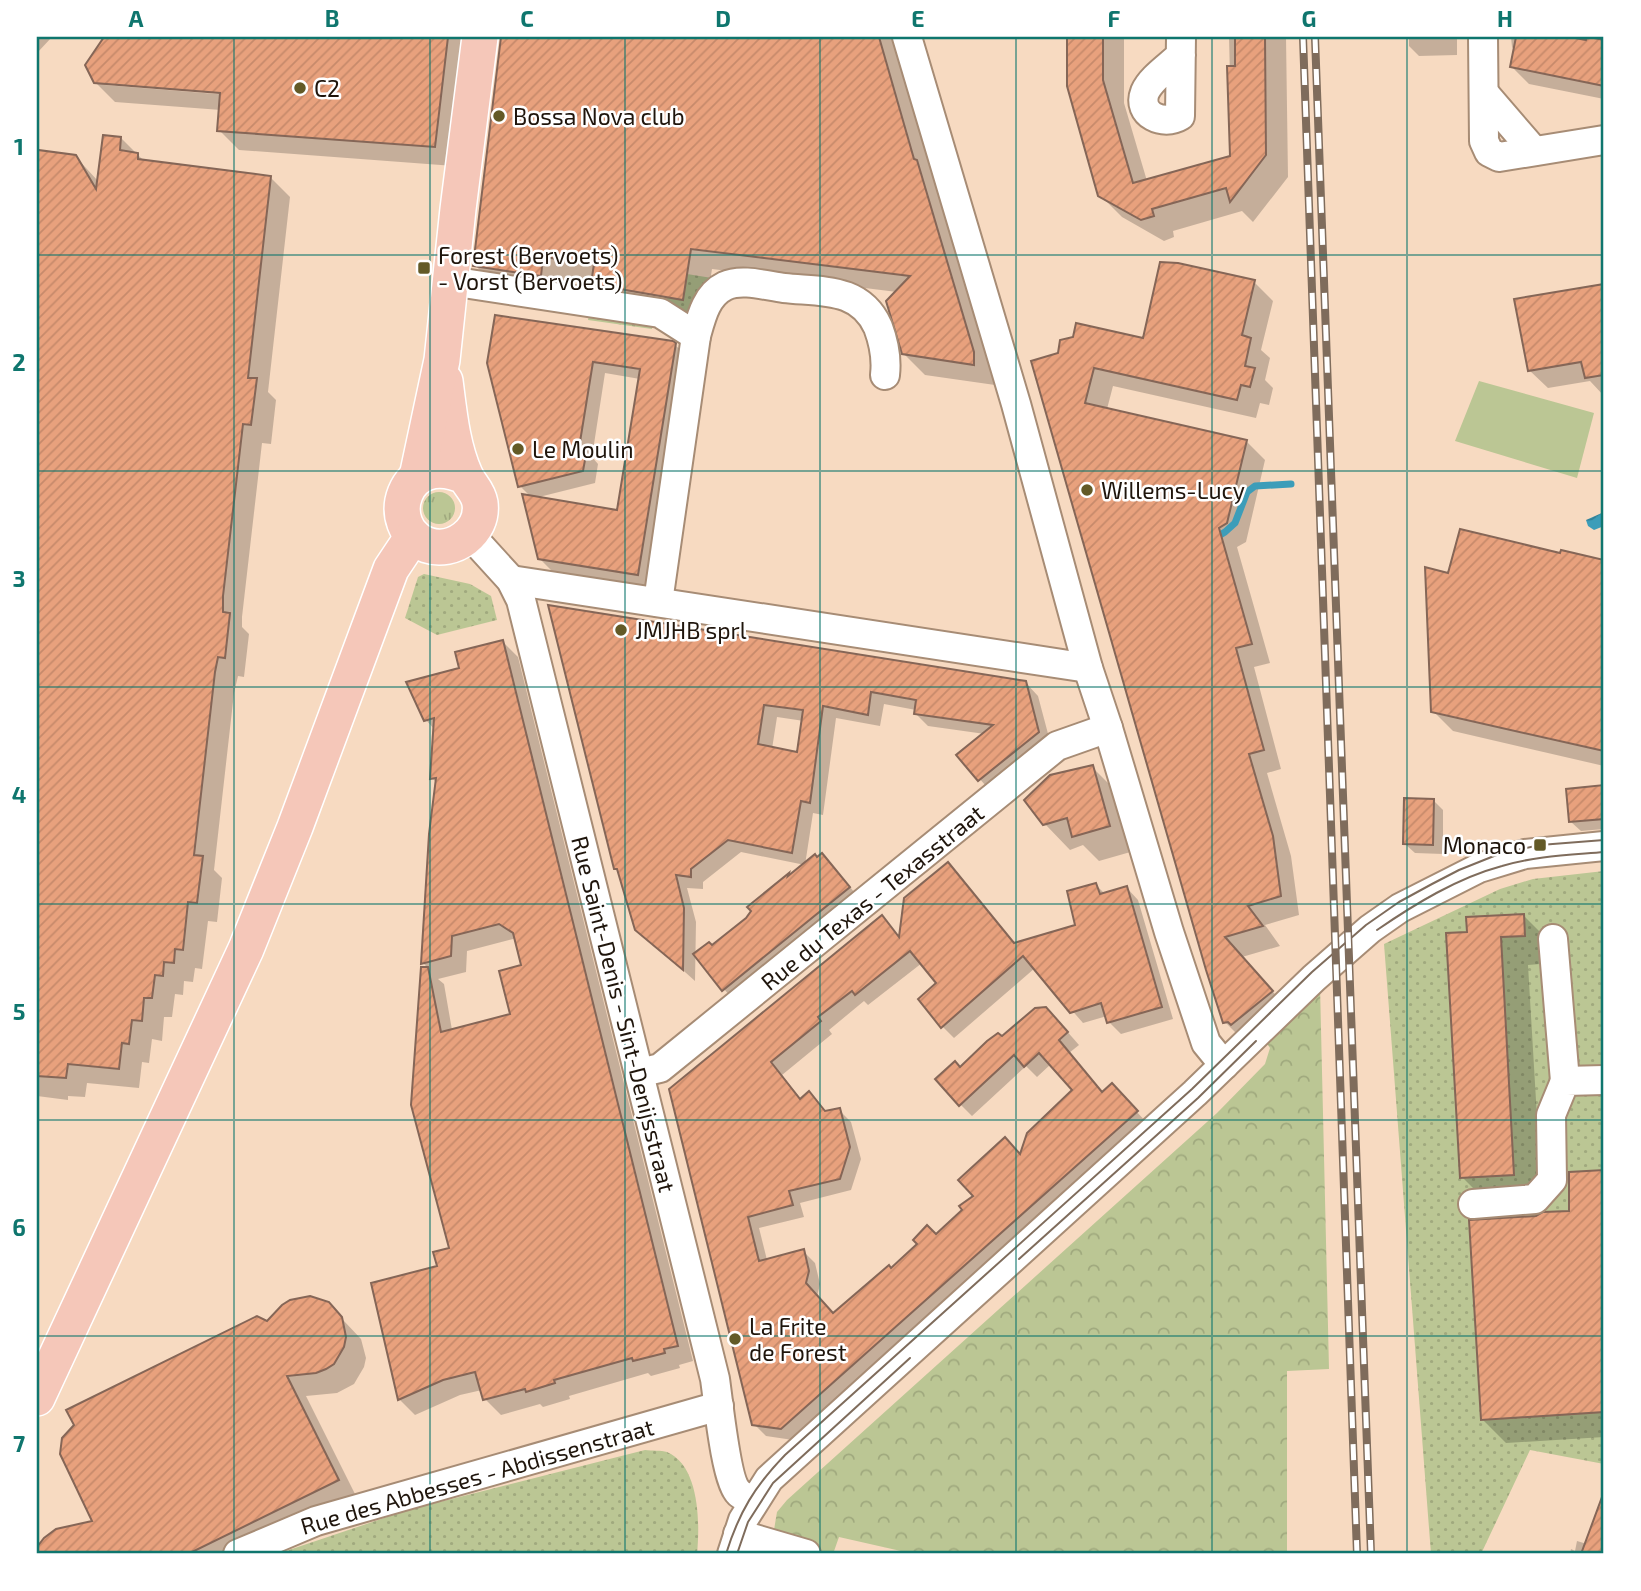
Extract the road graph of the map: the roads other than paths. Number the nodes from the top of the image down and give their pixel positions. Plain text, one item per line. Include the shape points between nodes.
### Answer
1 (480, 37) edge
2 (907, 37) edge
3 (1483, 37) edge
4 (1604, 140) edge
5 (450, 281) junction
6 (696, 336) junction
7 (442, 360) junction
8 (885, 375) dead end
9 (417, 477) junction
10 (466, 478) junction
11 (470, 535) junction
12 (413, 536) junction
13 (511, 580) junction
14 (657, 601) junction
15 (1088, 668) junction
16 (1108, 728) junction
17 (1604, 846) edge
18 (1553, 939) dead end
19 (1224, 1065) junction
20 (639, 1073) junction
21 (1604, 1080) edge
22 (1565, 1081) junction
23 (1473, 1204) dead end
24 (37, 1398) edge
25 (719, 1406) junction
26 (753, 1501) junction
27 (735, 1544) edge
28 (239, 1554) edge
29 (806, 1554) edge

1 - 5 main road
2 - 15 street via 1016,404
3 - 4 street via 1484,141 1489,152 1499,157
5 - 6 street via 660,313
5 - 7 main road
6 - 8 street via 707,303 725,286 750,284 842,295 862,303 875,321 885,348
6 - 14 street
7 - 9 main road
7 - 10 main road via 452,431
9 - 10 main road via 433,470 450,470
9 - 12 main road via 402,506
10 - 11 main road via 481,505
11 - 12 main road via 442,547 426,545
11 - 13 street, Rue Saint-Denis - Sint-Denijsstraat
12 - 24 main road via 391,569 246,949
13 - 14 street
13 - 20 street, Rue Saint-Denis - Sint-Denijsstraat via 521,600
14 - 15 street
15 - 16 street
16 - 19 street via 1206,1043
16 - 20 street, Rue du Texas - Texasstraat via 1057,746 660,1068
17 - 19 street via 1501,860 1399,908 1355,940
18 - 22 street
19 - 26 street via 789,1459
20 - 25 street, Rue Saint-Denis - Sint-Denijsstraat
21 - 22 street
22 - 23 street via 1551,1115 1552,1180 1535,1199
25 - 26 street, Rue Saint-Denis - Sint-Denijsstraat via 733,1483
25 - 28 street, Rue des Abbesses - Abdissenstraat via 316,1521
26 - 27 street
27 - 29 street

